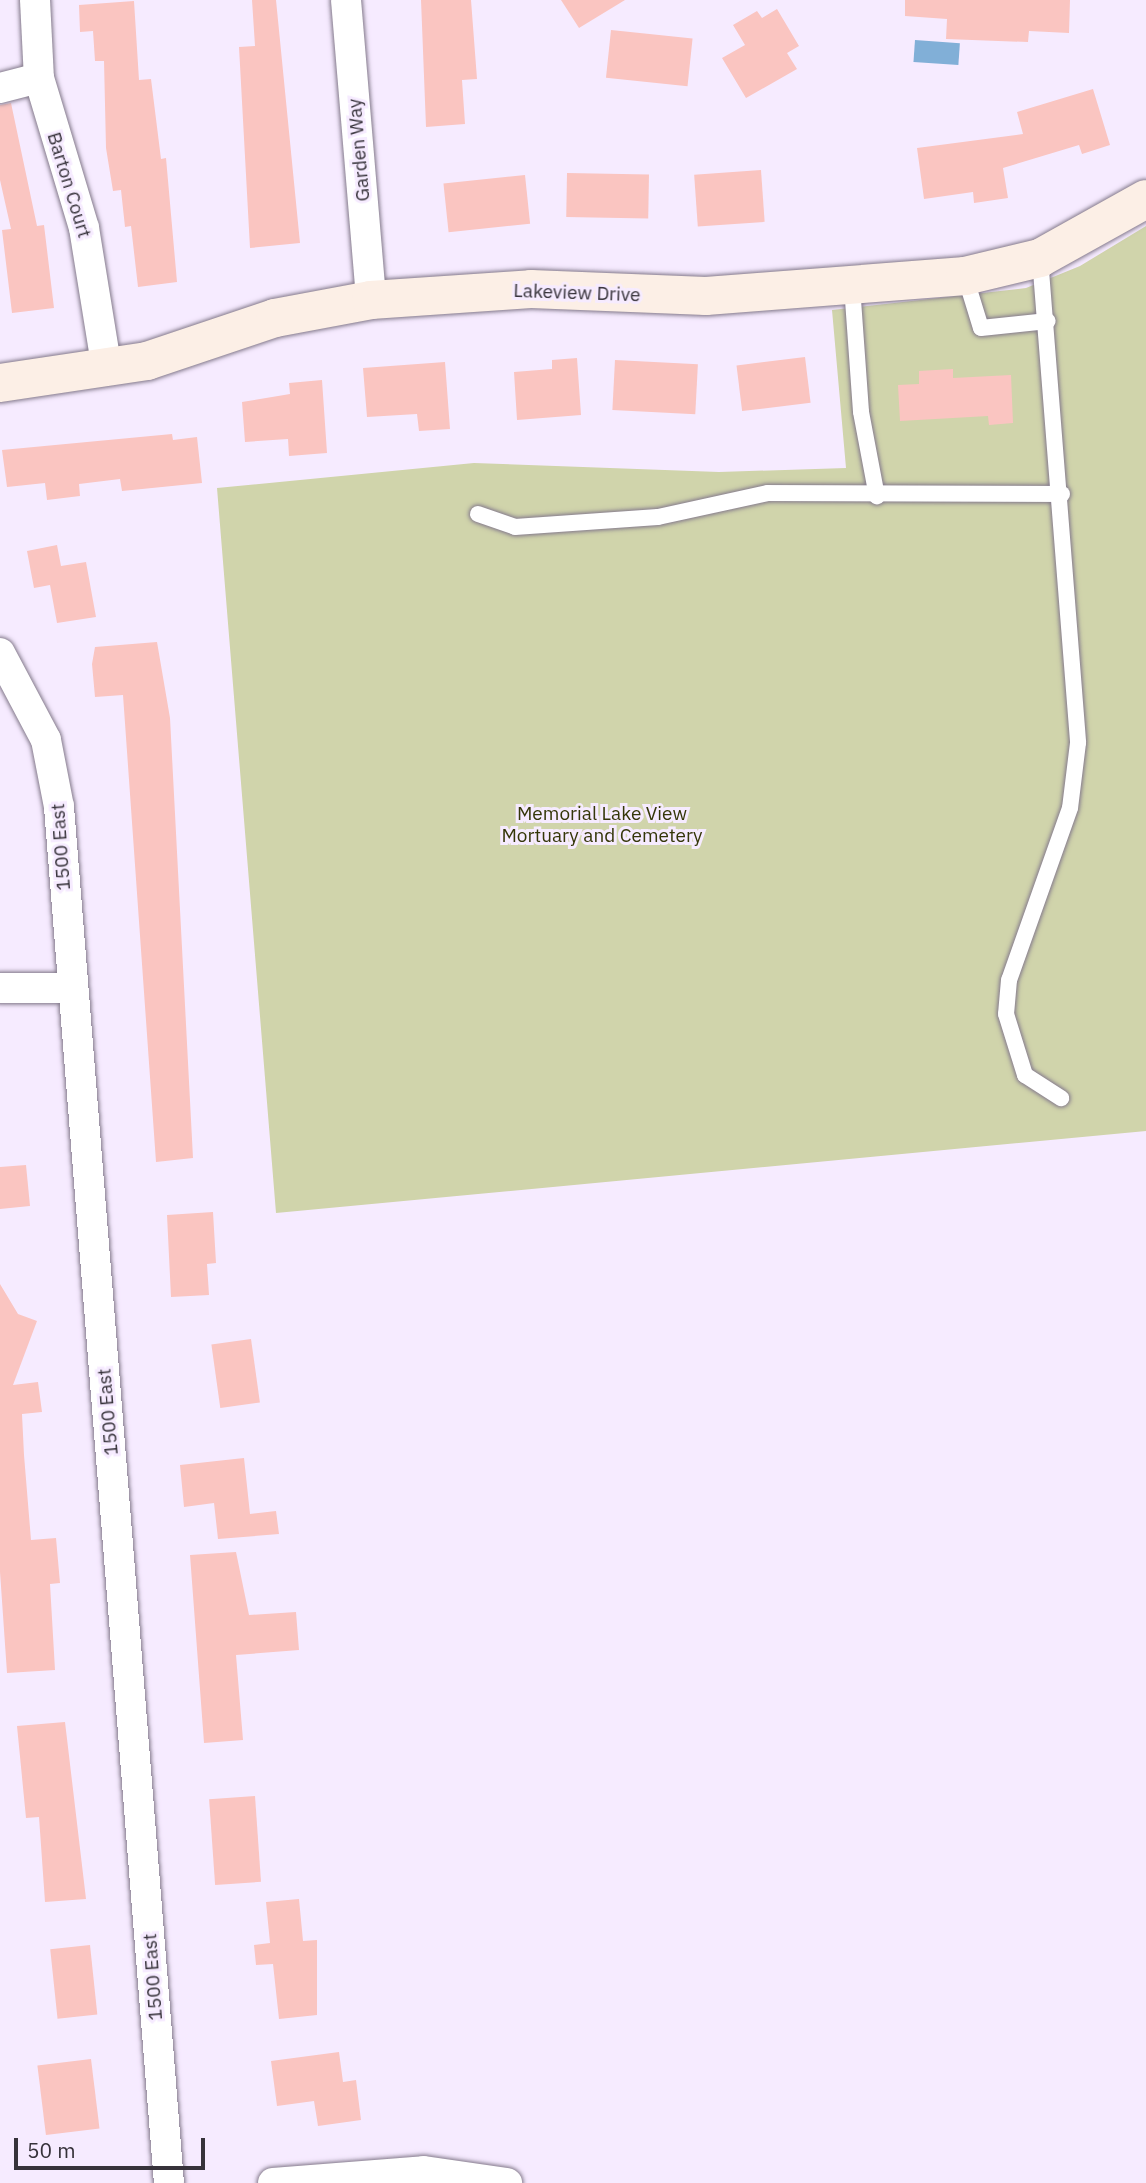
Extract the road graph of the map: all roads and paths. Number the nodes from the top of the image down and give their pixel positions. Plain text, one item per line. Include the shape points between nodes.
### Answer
1 (36, 0) edge
2 (346, 0) edge
3 (39, 78) junction
4 (0, 88) edge
5 (1146, 199) edge
6 (1040, 258) junction
7 (965, 276) junction
8 (852, 286) junction
9 (371, 300) junction
10 (1048, 321) junction
11 (107, 370) junction
12 (0, 383) edge
13 (1062, 494) junction
14 (877, 497) junction
15 (478, 514) dead end
16 (0, 653) edge
17 (0, 988) edge
18 (73, 988) junction
19 (1061, 1098) dead end
20 (169, 2183) edge
21 (273, 2183) edge
22 (507, 2183) edge

1 - 3 street, Barton Court
2 - 9 street, Garden Way
3 - 4 street
3 - 11 street, Barton Court via 84,228
5 - 6 street, Lakeview Drive
6 - 7 street, Lakeview Drive
6 - 10 lane
7 - 8 street, Lakeview Drive
7 - 10 lane via 981,328
8 - 9 street, Lakeview Drive via 675,297 531,289
8 - 14 lane via 861,412
9 - 11 street, Lakeview Drive via 275,318
10 - 13 lane
11 - 12 street, Lakeview Drive
13 - 14 lane
13 - 19 lane via 1076,778 1006,996 1016,1059 1025,1075
14 - 15 lane via 768,493 646,519 516,527
16 - 18 street, 1500 East via 34,710 54,773
17 - 18 street
18 - 20 street, 1500 East
21 - 22 street via 424,2171

